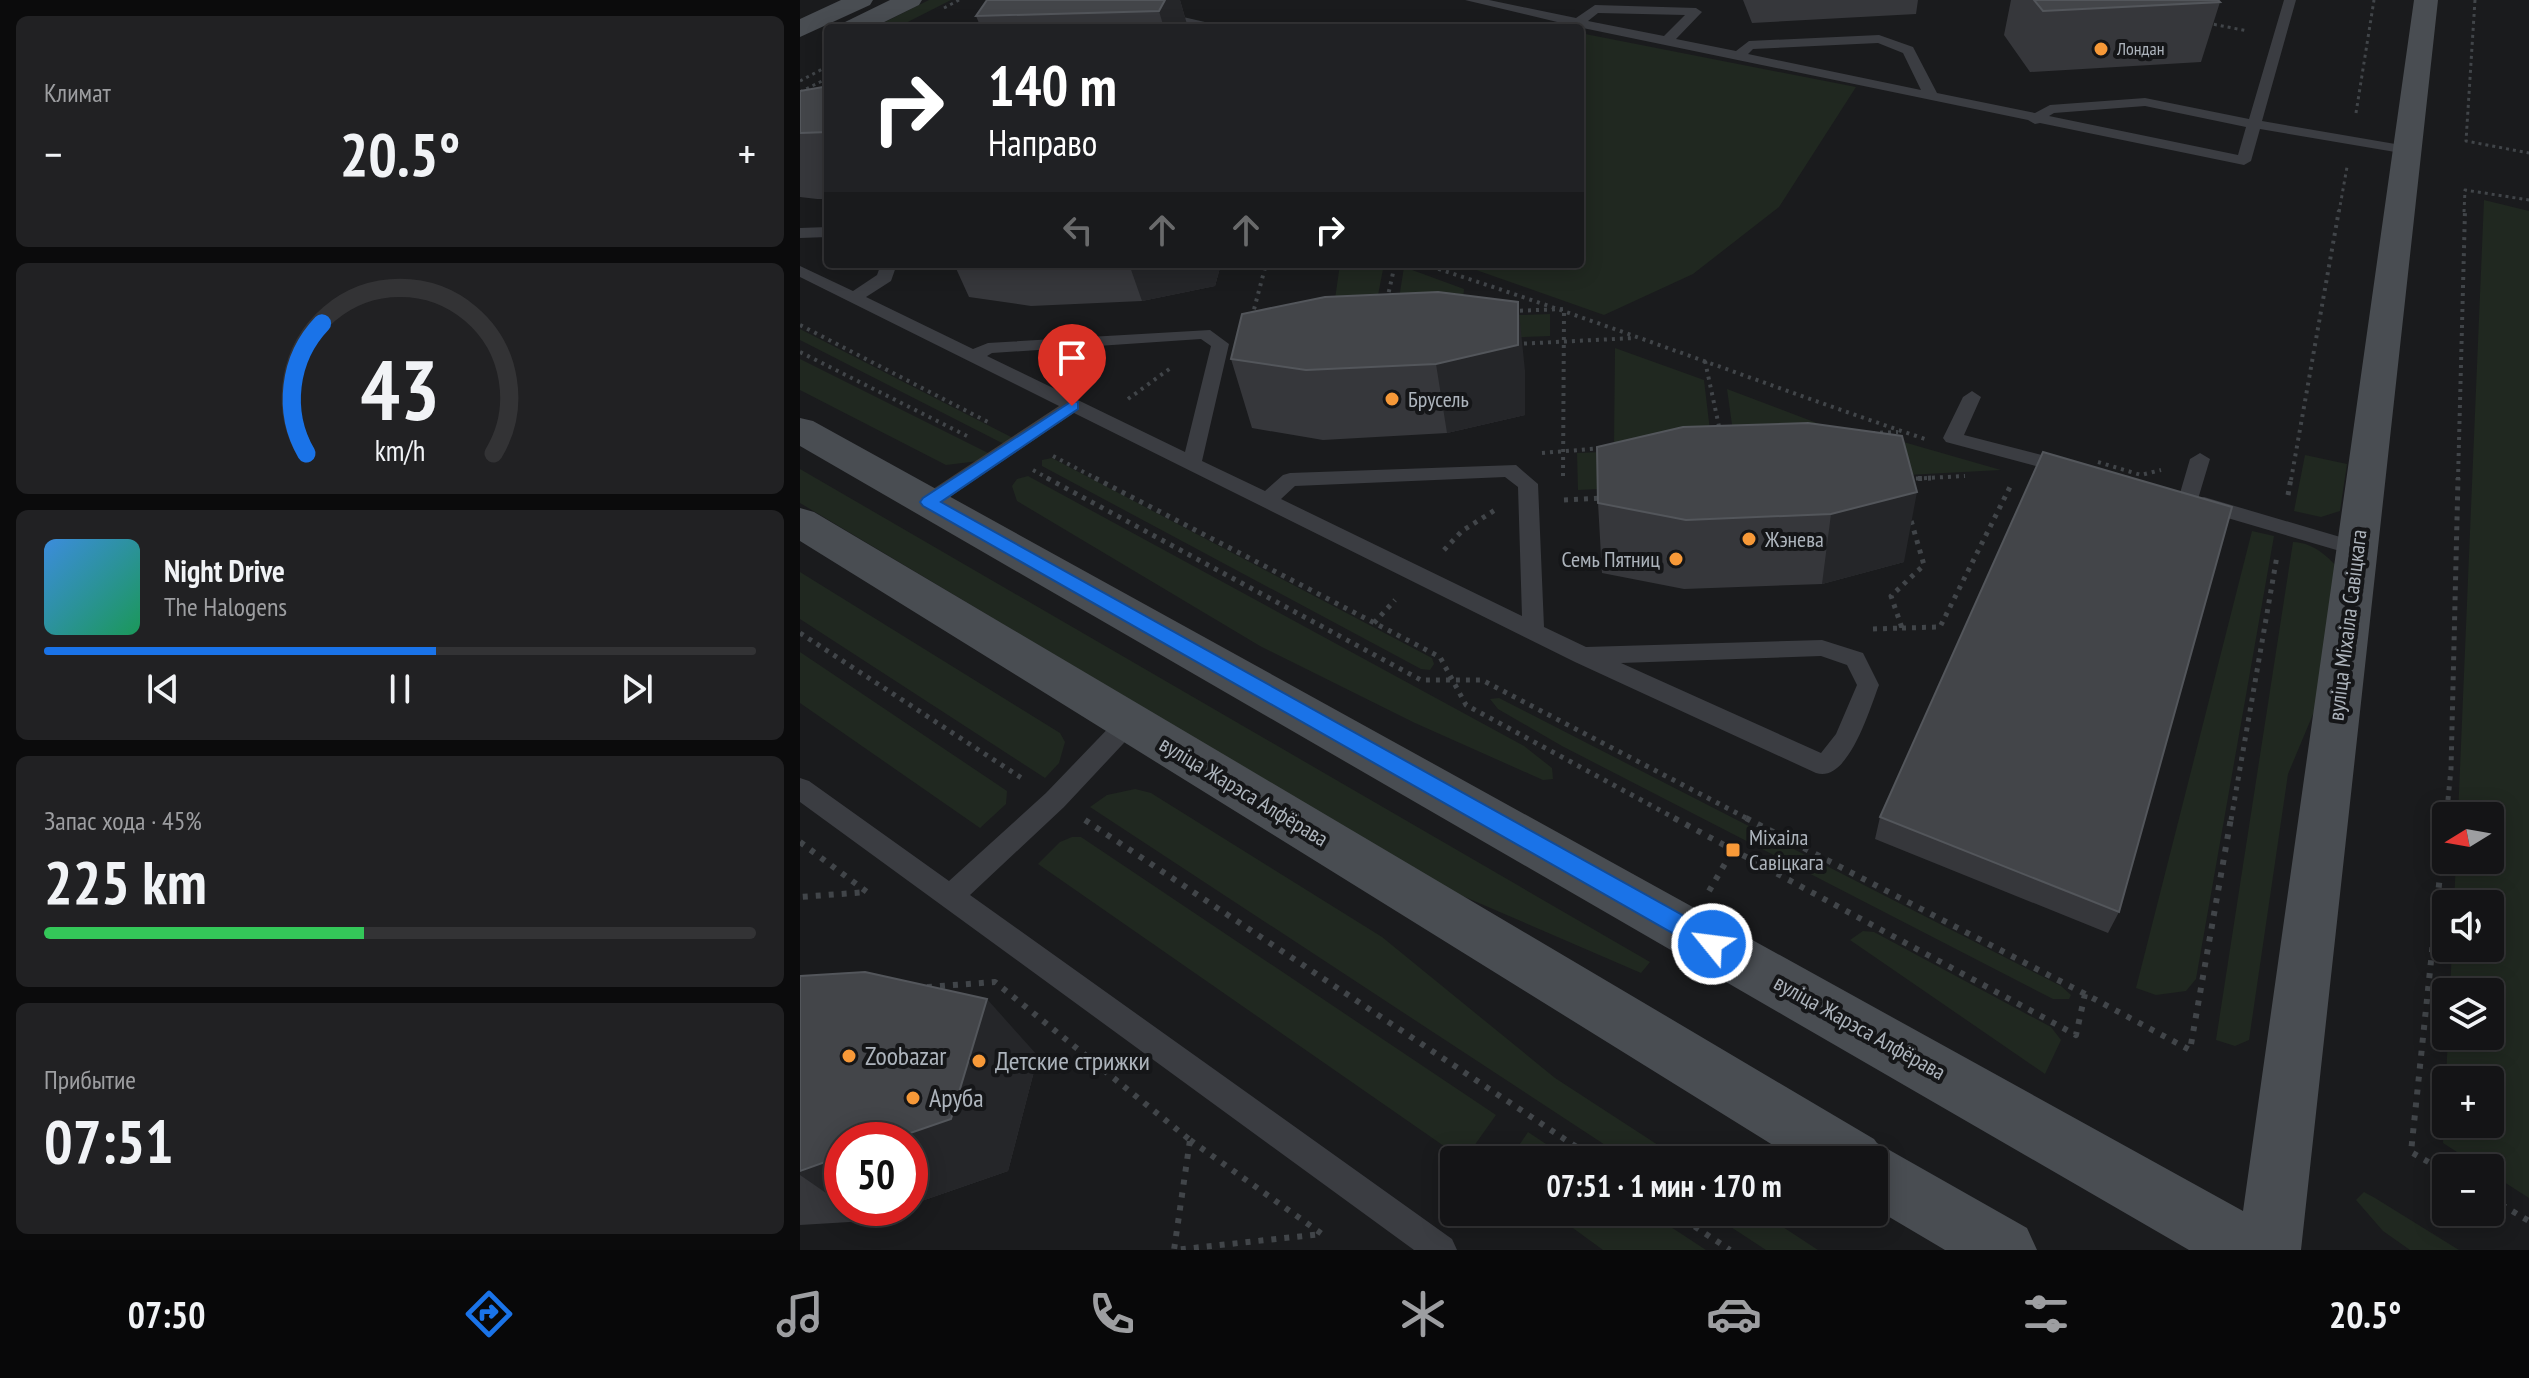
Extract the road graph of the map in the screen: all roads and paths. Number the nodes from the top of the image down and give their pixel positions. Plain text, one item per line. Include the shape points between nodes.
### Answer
1 (861, 0) edge
2 (910, 0) edge
3 (1031, 0) edge
4 (1471, 0) edge
5 (2290, 0) edge
6 (2426, 0) edge
7 (2475, 0) edge
8 (1144, 12) edge
9 (2201, 22) dead end
10 (1578, 23) junction
11 (860, 24) edge
12 (986, 24) edge
13 (1196, 24) edge
14 (1583, 24) edge
15 (1584, 24) edge
16 (800, 29) edge
17 (2279, 36) junction
18 (1666, 41) junction
19 (824, 42) edge
20 (800, 53) edge
21 (1739, 56) junction
22 (824, 68) edge
23 (824, 80) edge
24 (800, 81) edge
25 (800, 92) edge
26 (1932, 97) junction
27 (2035, 120) junction
28 (2254, 124) junction
29 (2407, 150) junction
30 (2529, 153) edge
31 (2529, 200) edge
32 (824, 232) edge
33 (800, 233) edge
34 (888, 268) edge
35 (1265, 268) edge
36 (1394, 268) edge
37 (1436, 268) edge
38 (800, 271) edge
39 (852, 299) junction
40 (1386, 302) edge
41 (1564, 309) junction
42 (1504, 311) edge
43 (800, 325) edge
44 (1639, 337) junction
45 (1210, 338) junction
46 (1562, 341) junction
47 (1501, 345) edge
48 (800, 352) edge
49 (973, 357) junction
50 (1705, 361) junction
51 (1972, 397) dead end
52 (1072, 406) junction
53 (800, 430) edge
54 (1903, 432) junction
55 (1869, 433) edge
56 (1884, 433) junction
57 (1023, 440) junction
58 (1722, 442) edge
59 (1932, 442) dead end
60 (1888, 444) edge
61 (1605, 448) edge
62 (1561, 450) junction
63 (1003, 454) junction
64 (1192, 464) junction
65 (2085, 466) joint
66 (2197, 468) joint
67 (2017, 472) dead end
68 (1973, 475) dead end
69 (1517, 476) junction
70 (1899, 480) edge
71 (1610, 497) edge
72 (1565, 500) junction
73 (1266, 501) junction
74 (928, 502) junction
75 (1529, 502) junction
76 (1907, 508) edge
77 (1566, 515) dead end
78 (800, 522) edge
79 (2357, 549) junction
80 (1902, 628) junction
81 (1871, 629) dead end
82 (1533, 631) junction
83 (800, 633) edge
84 (1583, 656) junction
85 (1452, 680) junction
86 (1129, 722) junction
87 (800, 788) edge
88 (1055, 800) junction
89 (800, 842) edge
90 (952, 895) junction
91 (800, 897) edge
92 (920, 987) edge
93 (2085, 994) junction
94 (2190, 1050) dead end
95 (1190, 1140) junction
96 (1575, 1146) edge
97 (1830, 1146) edge
98 (2432, 1164) edge
99 (1888, 1181) edge
100 (2504, 1206) edge
101 (2529, 1221) edge
102 (1694, 1226) edge
103 (1174, 1250) edge
104 (1441, 1250) edge
105 (1730, 1250) edge
106 (2005, 1250) edge
107 (2250, 1250) edge
108 (2269, 1250) edge

1 - 16 main road
2 - 11 main road
3 - 12 lane
4 - 10 lane
5 - 17 lane
6 - 29 main road, вуліца Міхаіла Савіцкага
7 - 30 path via 2466,141
8 - 13 lane
9 - 17 path
10 - 14 lane
10 - 18 lane via 1595,9 1696,12
15 - 18 lane
17 - 28 lane
18 - 21 lane
19 - 20 main road
21 - 26 lane
21 - 26 lane via 1749,45 1879,39 1908,50
22 - 24 path
23 - 25 path
26 - 27 lane
27 - 28 lane via 2050,109 2145,102
27 - 28 lane via 2244,161
28 - 29 lane
29 - 79 main road, вуліца Міхаіла Савіцкага
31 - 98 path via 2465,190 2464,196 2451,769 2411,1152
32 - 33 lane
34 - 39 lane via 885,277
35 - 45 path via 1251,321
36 - 40 path
37 - 41 path
38 - 39 lane
39 - 49 lane
41 - 42 path
41 - 44 path
41 - 46 path
43 - 57 path
44 - 46 path
44 - 50 path
45 - 49 lane via 1204,334 988,348
45 - 64 lane via 1220,344
46 - 47 path
46 - 62 path
48 - 63 path
49 - 52 lane
50 - 54 path
50 - 58 path
51 - 65 lane via 1953,438
52 - 57 lane
52 - 64 lane
53 - 74 main road, вуліца Жарэса Алфёрава
54 - 56 path
54 - 59 path
55 - 56 path
56 - 60 path
57 - 63 lane
57 - 85 path via 1440,657
61 - 62 path
62 - 69 path via 1544,451
62 - 72 path
63 - 74 lane
63 - 85 path via 1421,680
64 - 73 lane
65 - 66 path via 2141,475
66 - 79 lane via 2181,498
67 - 80 path via 1940,627
68 - 70 path
69 - 73 lane via 1509,470 1290,480
69 - 75 lane via 1528,484
71 - 72 path
72 - 75 path
72 - 77 path
73 - 82 lane
74 - 107 main road, вуліца Жарэса Алфёрава
75 - 82 lane
76 - 80 path via 1924,565 1891,596
78 - 86 main road, вуліца Жарэса Алфёрава
79 - 108 main road, вуліца Міхаіла Савіцкага
80 - 81 path
82 - 84 lane
83 - 88 path
84 - 84 lane via 1822,648 1855,659 1868,685 1846,739 1825,766
85 - 93 path via 1482,680
85 - 93 path via 1466,705 2076,1035
86 - 88 lane
86 - 97 main road, вуліца Жарэса Алфёрава
87 - 90 lane
88 - 90 lane
88 - 96 path
89 - 91 path via 867,892
90 - 104 lane
92 - 95 path via 995,982
93 - 94 path
95 - 103 path
95 - 103 path via 1322,1234
99 - 106 main road
100 - 101 path
102 - 105 path

